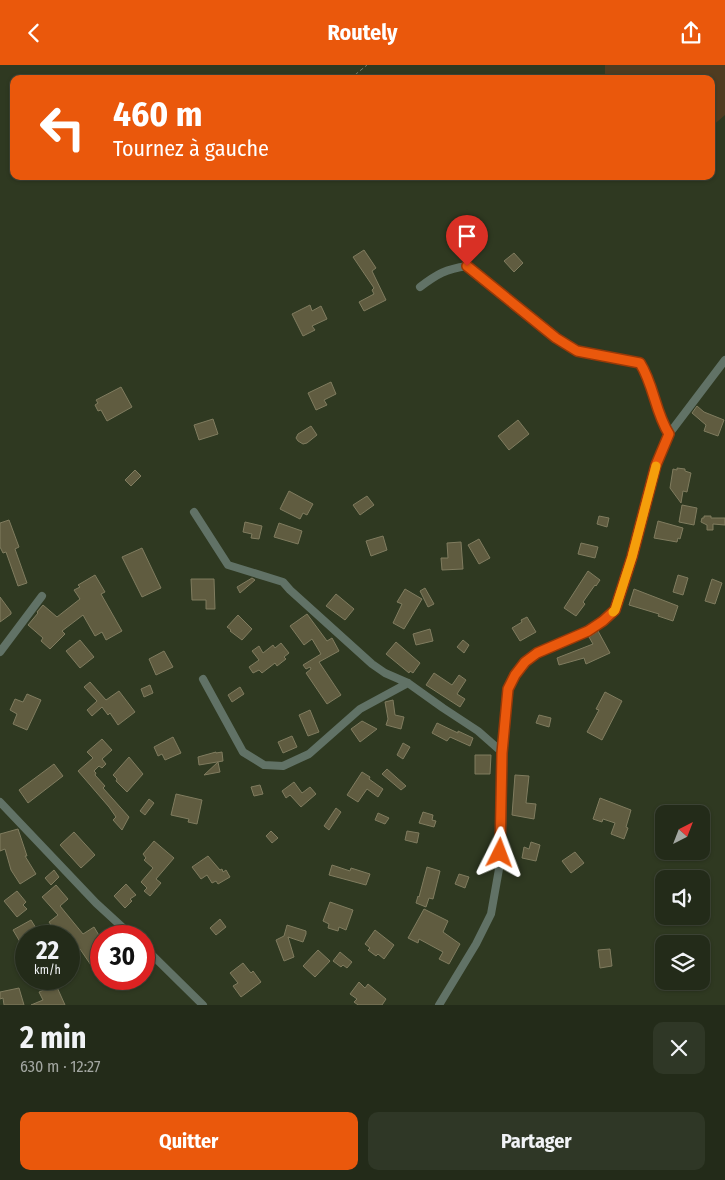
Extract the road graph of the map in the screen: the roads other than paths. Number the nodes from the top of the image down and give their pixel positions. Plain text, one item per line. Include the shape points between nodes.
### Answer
1 (420, 287) dead end
2 (725, 360) edge
3 (669, 434) junction
4 (194, 511) dead end
5 (42, 596) dead end
6 (0, 652) edge
7 (203, 679) dead end
8 (408, 683) junction
9 (502, 753) junction
10 (0, 802) edge
11 (120, 925) edge
12 (155, 958) edge
13 (203, 1005) edge
14 (439, 1005) edge

1 - 3 street via 450,268 467,266 556,338 577,351 640,363
2 - 3 street
3 - 9 street via 656,465 615,610 588,631 537,653 525,662 508,689
4 - 8 street via 228,565 283,582 357,652 385,673
5 - 6 street
7 - 8 street via 243,752 264,765 283,766 309,754 360,709
8 - 9 street via 478,731
9 - 14 street via 502,836 491,914
10 - 11 street
12 - 13 street

